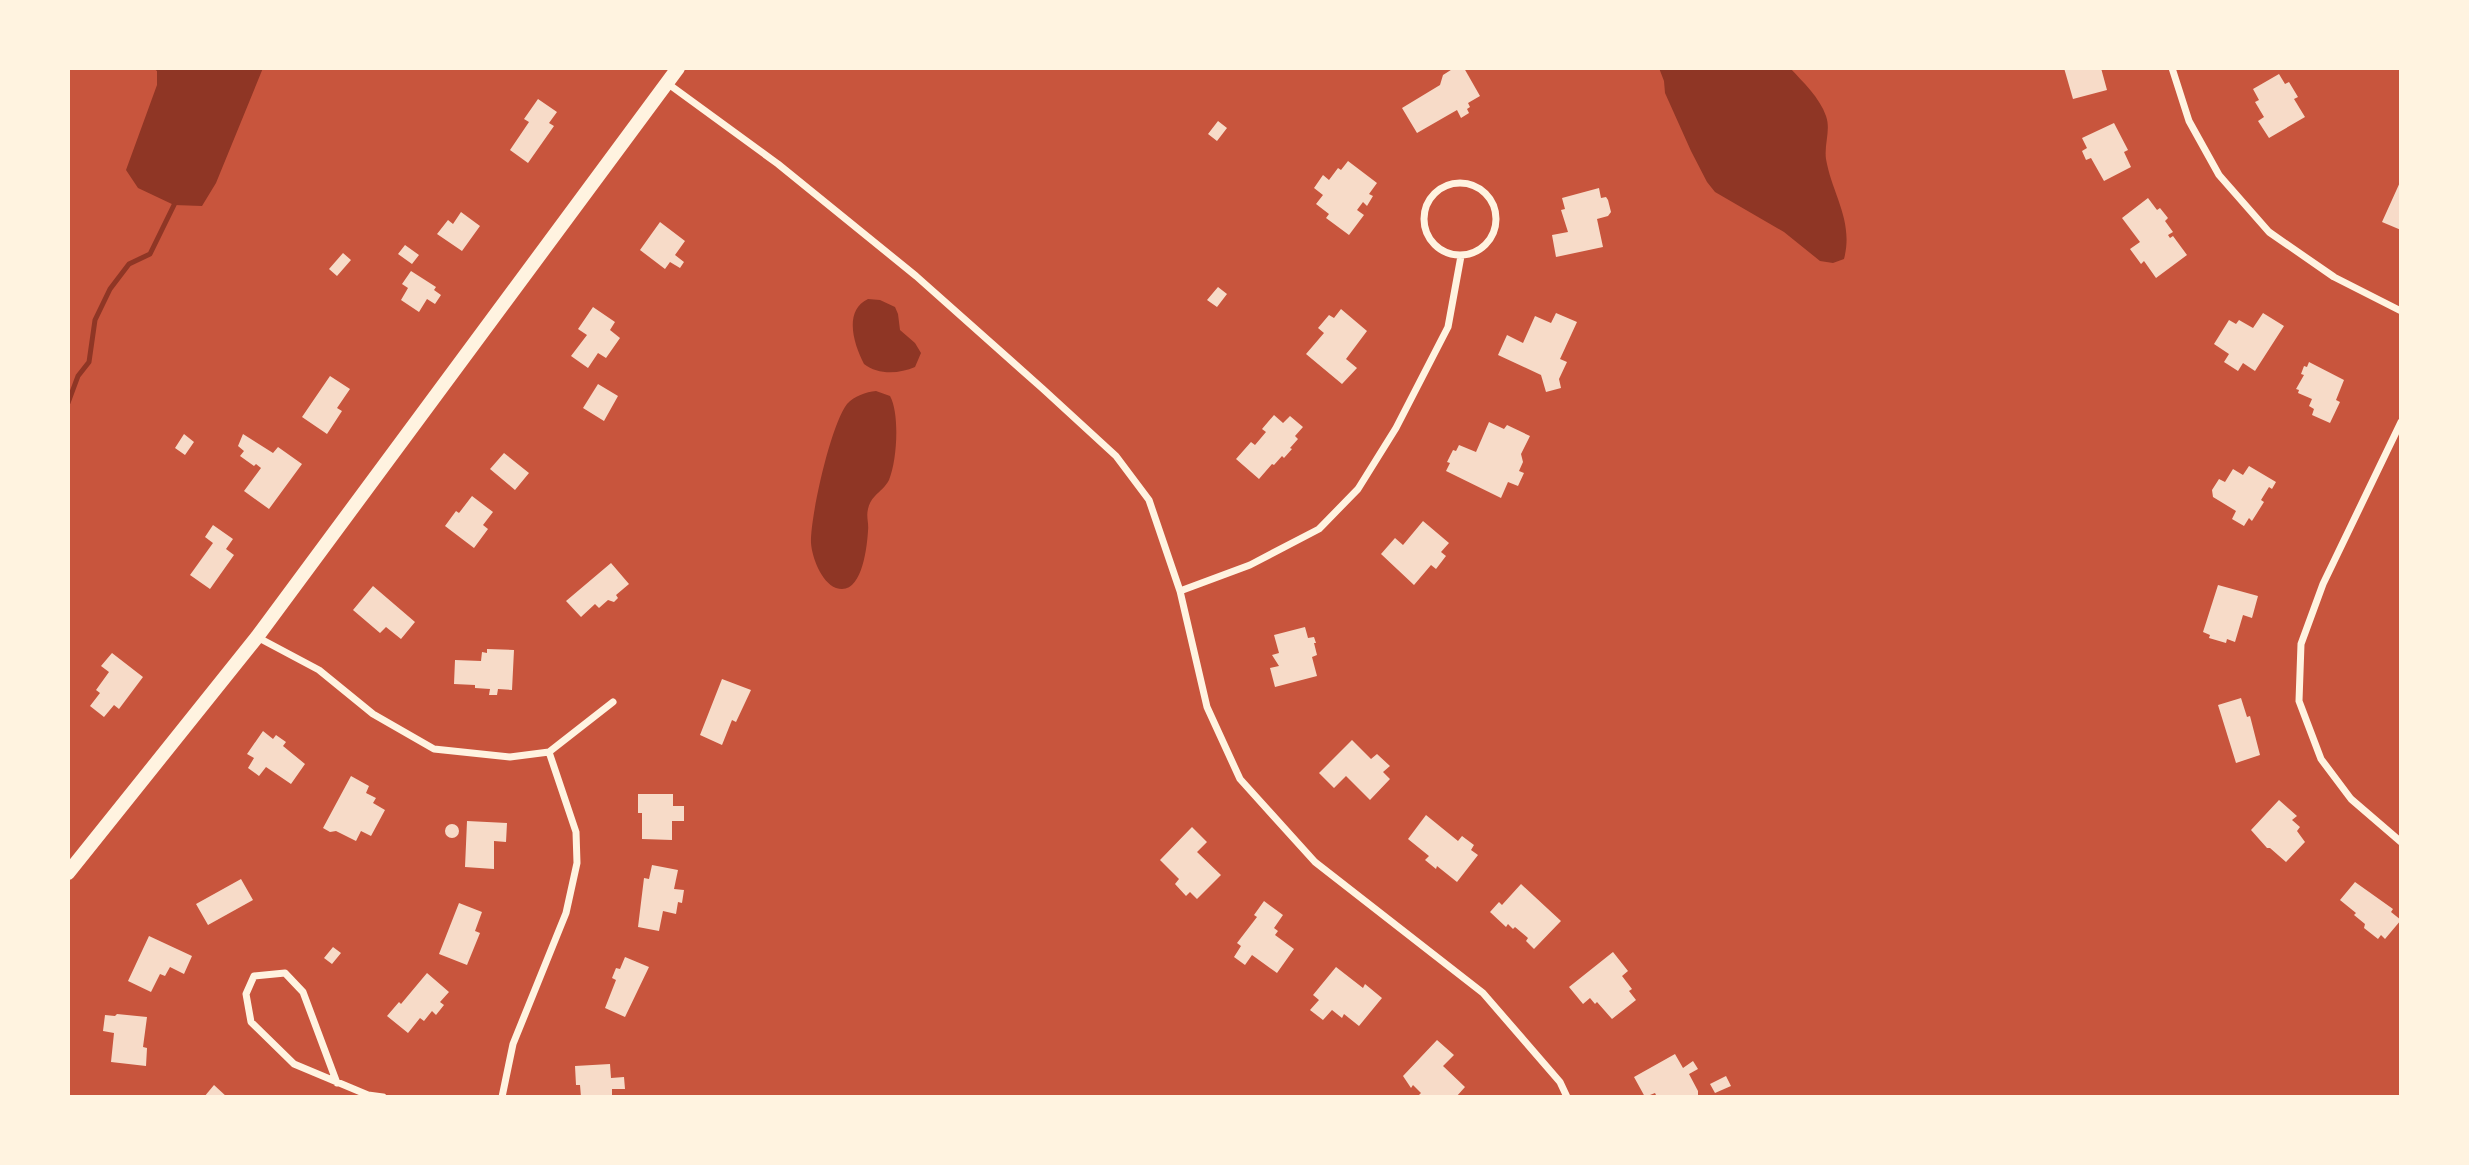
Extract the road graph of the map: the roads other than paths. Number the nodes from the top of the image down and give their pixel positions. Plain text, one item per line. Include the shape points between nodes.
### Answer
1 (678, 68) edge
2 (2172, 68) edge
3 (666, 83) junction
4 (1461, 256) junction
5 (2401, 311) edge
6 (2401, 422) edge
7 (1180, 591) junction
8 (257, 637) junction
9 (613, 702) dead end
10 (549, 752) junction
11 (2401, 842) edge
12 (68, 873) edge
13 (337, 1083) junction
14 (383, 1097) edge
15 (502, 1097) edge
16 (1567, 1097) edge

1 - 3 main road
2 - 5 street via 2189,121 2219,174 2269,232 2334,277
3 - 7 street via 778,164 916,276 1116,456 1149,500
3 - 8 main road
4 - 4 street via 1485,246 1497,221 1485,193 1457,183 1432,194 1423,219 1432,244 1442,252
4 - 7 street via 1448,327 1396,428 1358,489 1319,529 1250,565
6 - 11 street via 2318,596 2301,644 2299,701 2321,759 2351,799
7 - 16 street via 1207,706 1240,779 1315,862 1483,993 1560,1082
8 - 10 street via 319,670 373,714 434,749 509,757
8 - 12 main road
9 - 10 street
10 - 15 street via 576,832 577,863 566,913 513,1044
13 - 13 street via 303,992 285,973 254,976 246,994 251,1022 295,1064
13 - 14 street

